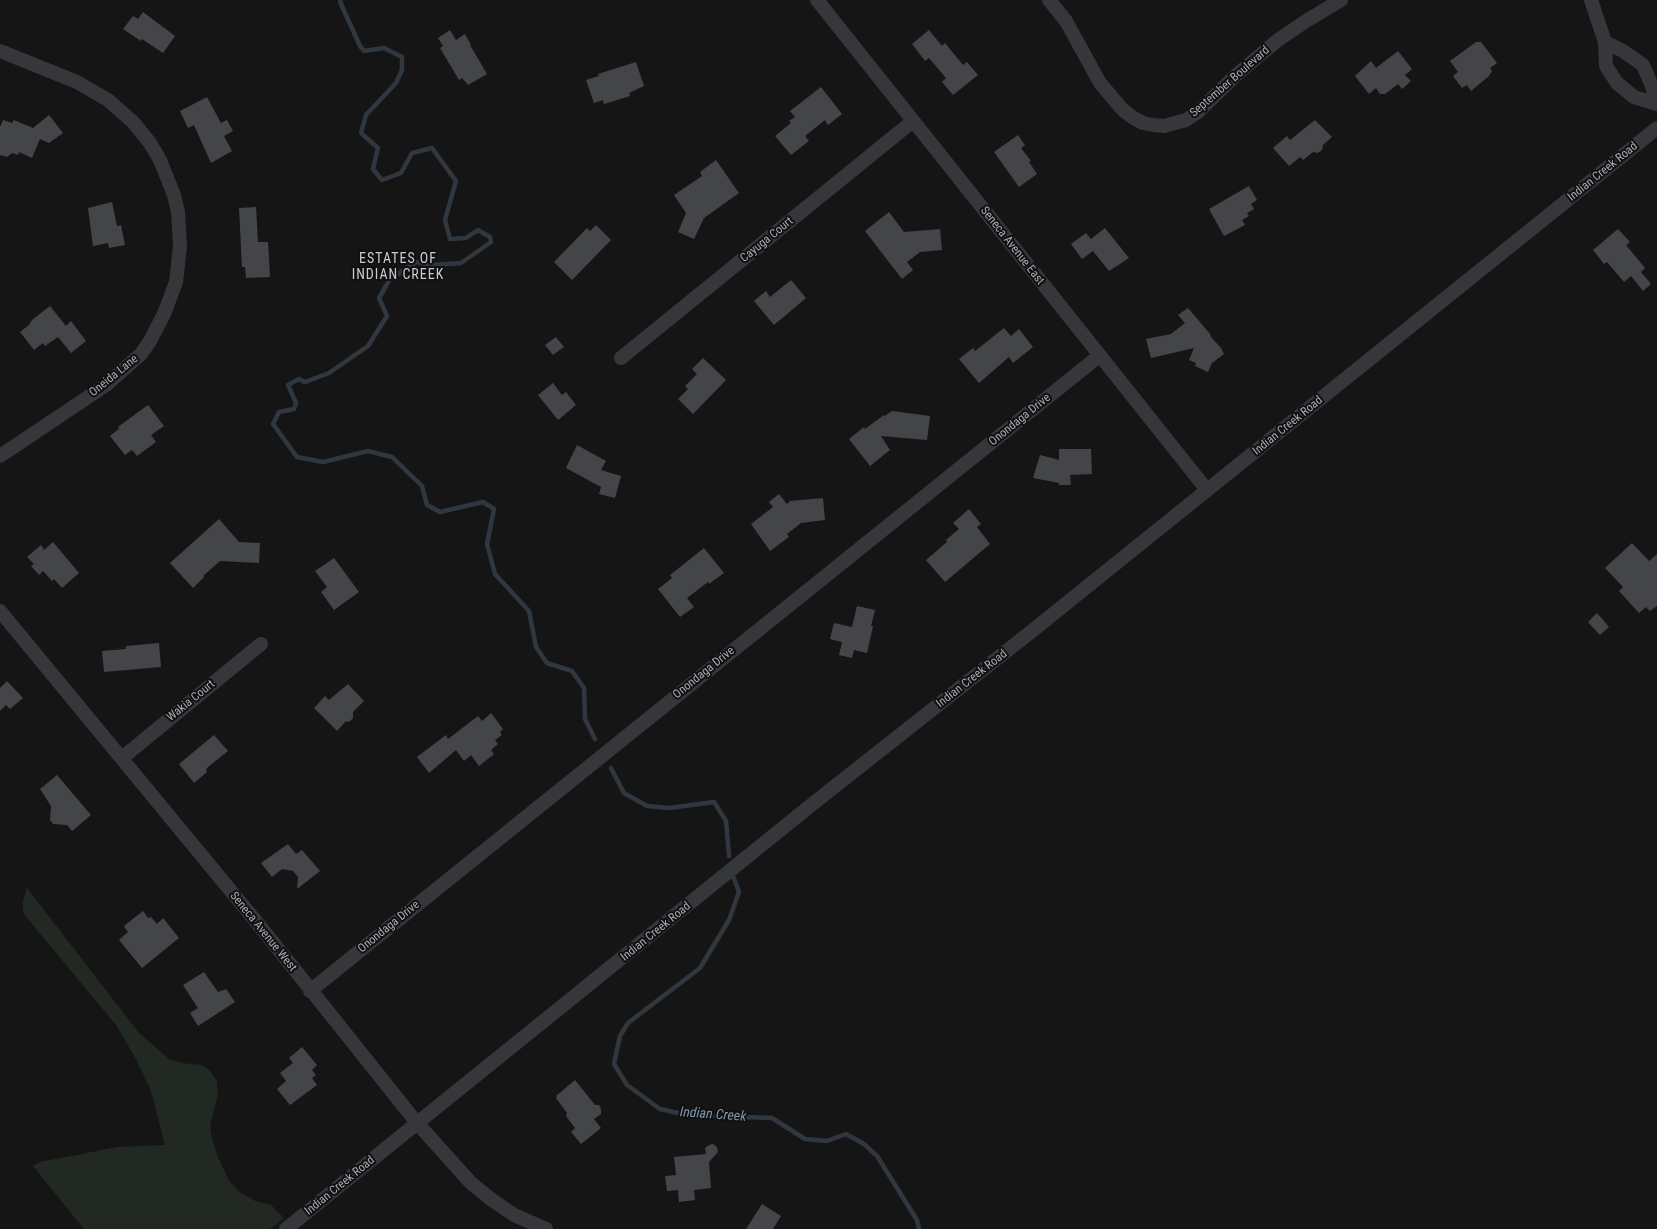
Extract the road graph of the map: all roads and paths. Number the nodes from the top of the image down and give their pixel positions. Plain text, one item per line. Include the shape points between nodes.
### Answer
1 (817, 0) edge
2 (1049, 0) edge
3 (1341, 0) edge
4 (1591, 0) edge
5 (1605, 42) junction
6 (0, 51) edge
7 (1657, 104) edge
8 (913, 121) junction
9 (1657, 128) edge
10 (1099, 356) junction
11 (621, 358) dead end
12 (0, 456) edge
13 (1207, 490) junction
14 (0, 611) edge
15 (261, 644) dead end
16 (122, 758) junction
17 (310, 990) junction
18 (417, 1123) junction
19 (286, 1229) edge
20 (546, 1229) edge

1 - 8 street, Seneca Avenue East
2 - 3 street, September Boulevard via 1066,21 1100,83 1122,109 1143,122 1164,126 1186,120 1278,40
4 - 5 street
5 - 7 street via 1643,65
5 - 7 street via 1606,66 1617,83 1634,97
6 - 12 street, Oneida Lane via 77,82 108,100 133,122 160,160 171,188 178,212 180,246 176,282 164,314 141,354 106,386
8 - 10 street, Seneca Avenue East
8 - 11 street, Cayuga Court
9 - 13 street, Indian Creek Road
10 - 13 street, Seneca Avenue East
10 - 17 street, Onondaga Drive
13 - 18 street, Indian Creek Road
14 - 16 street, Seneca Avenue West
15 - 16 street, Wakia Court
16 - 17 street, Seneca Avenue West
17 - 18 street, Seneca Avenue West
18 - 19 street, Indian Creek Road
18 - 20 street, Seneca Avenue West via 471,1183 514,1215

